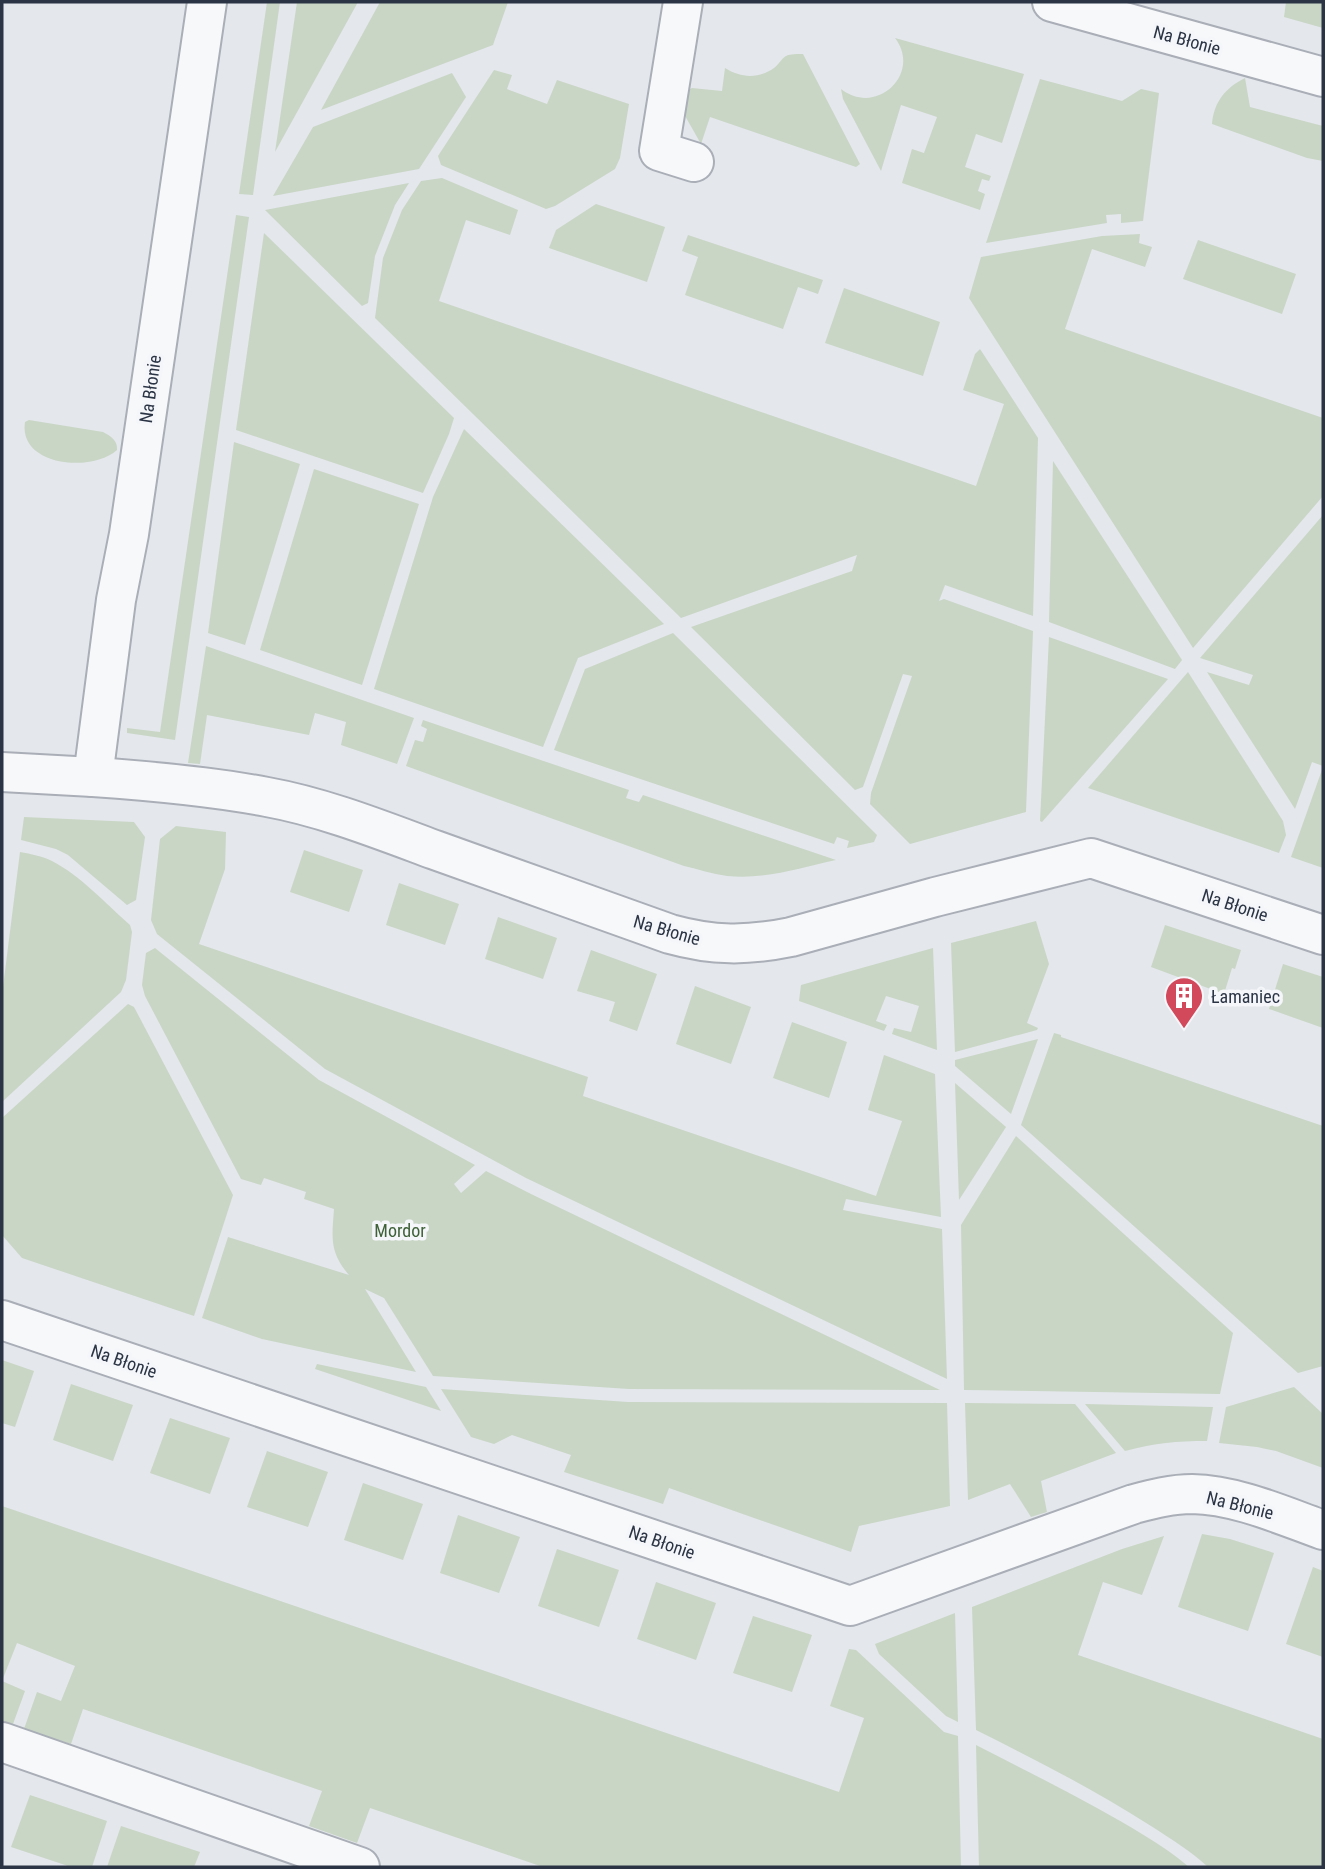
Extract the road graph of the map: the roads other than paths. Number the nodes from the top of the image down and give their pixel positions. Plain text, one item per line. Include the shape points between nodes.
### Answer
1 (207, 2) edge
2 (683, 2) edge
3 (1052, 2) edge
4 (1323, 77) edge
5 (694, 162) dead end
6 (2, 772) edge
7 (93, 776) junction
8 (1323, 935) edge
9 (2, 1320) edge
10 (1323, 1530) edge
11 (2, 1742) edge
12 (360, 1867) edge

1 - 7 street, Na Błonie
2 - 5 street via 659,150
3 - 4 street, Na Błonie
6 - 7 street, Na Błonie
7 - 8 street, Na Błonie via 178,784 305,806 670,934 715,943 790,937 1091,858
9 - 10 street, Na Błonie via 850,1606 1134,1504 1174,1495 1227,1499
11 - 12 street

